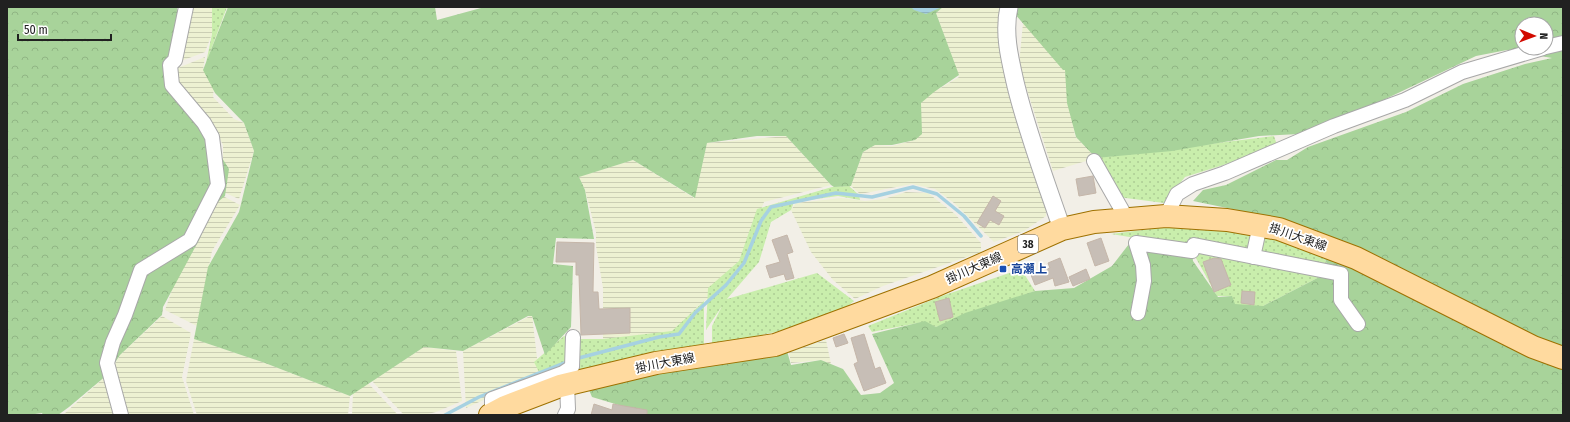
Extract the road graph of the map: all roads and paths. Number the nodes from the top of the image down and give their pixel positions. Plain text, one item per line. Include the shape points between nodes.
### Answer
1 (186, 7) edge
2 (1009, 7) edge
3 (1516, 56) edge
4 (1094, 161) dead end
5 (1166, 216) junction
6 (1127, 219) junction
7 (1260, 225) junction
8 (1062, 229) junction
9 (1253, 257) junction
10 (1138, 313) dead end
11 (1358, 324) dead end
12 (573, 337) dead end
13 (1563, 358) edge
14 (571, 369) junction
15 (491, 414) edge
16 (121, 415) edge
17 (565, 415) edge

1 - 16 street via 175,60 170,65 172,85 204,123 212,137 218,185 190,240 141,270 107,363
2 - 8 street via 1009,55 1026,124
3 - 5 street via 1462,72 1405,100 1334,126 1225,174 1194,184 1177,194
4 - 6 street
5 - 6 main road, 掛川大東線 / 38
5 - 7 main road, 掛川大東線 / 38
6 - 8 main road, 掛川大東線 / 38 via 1094,222
7 - 9 street
7 - 13 main road, 掛川大東線 / 38 via 1279,229 1356,258 1533,347
8 - 14 main road, 掛川大東線 / 38 via 932,287 775,345 656,363
9 - 10 street via 1194,245 1192,251 1136,243 1143,265 1144,281
9 - 11 street via 1341,274 1340,300
12 - 14 street
14 - 15 main road, 掛川大東線 / 38
14 - 17 street via 568,409

